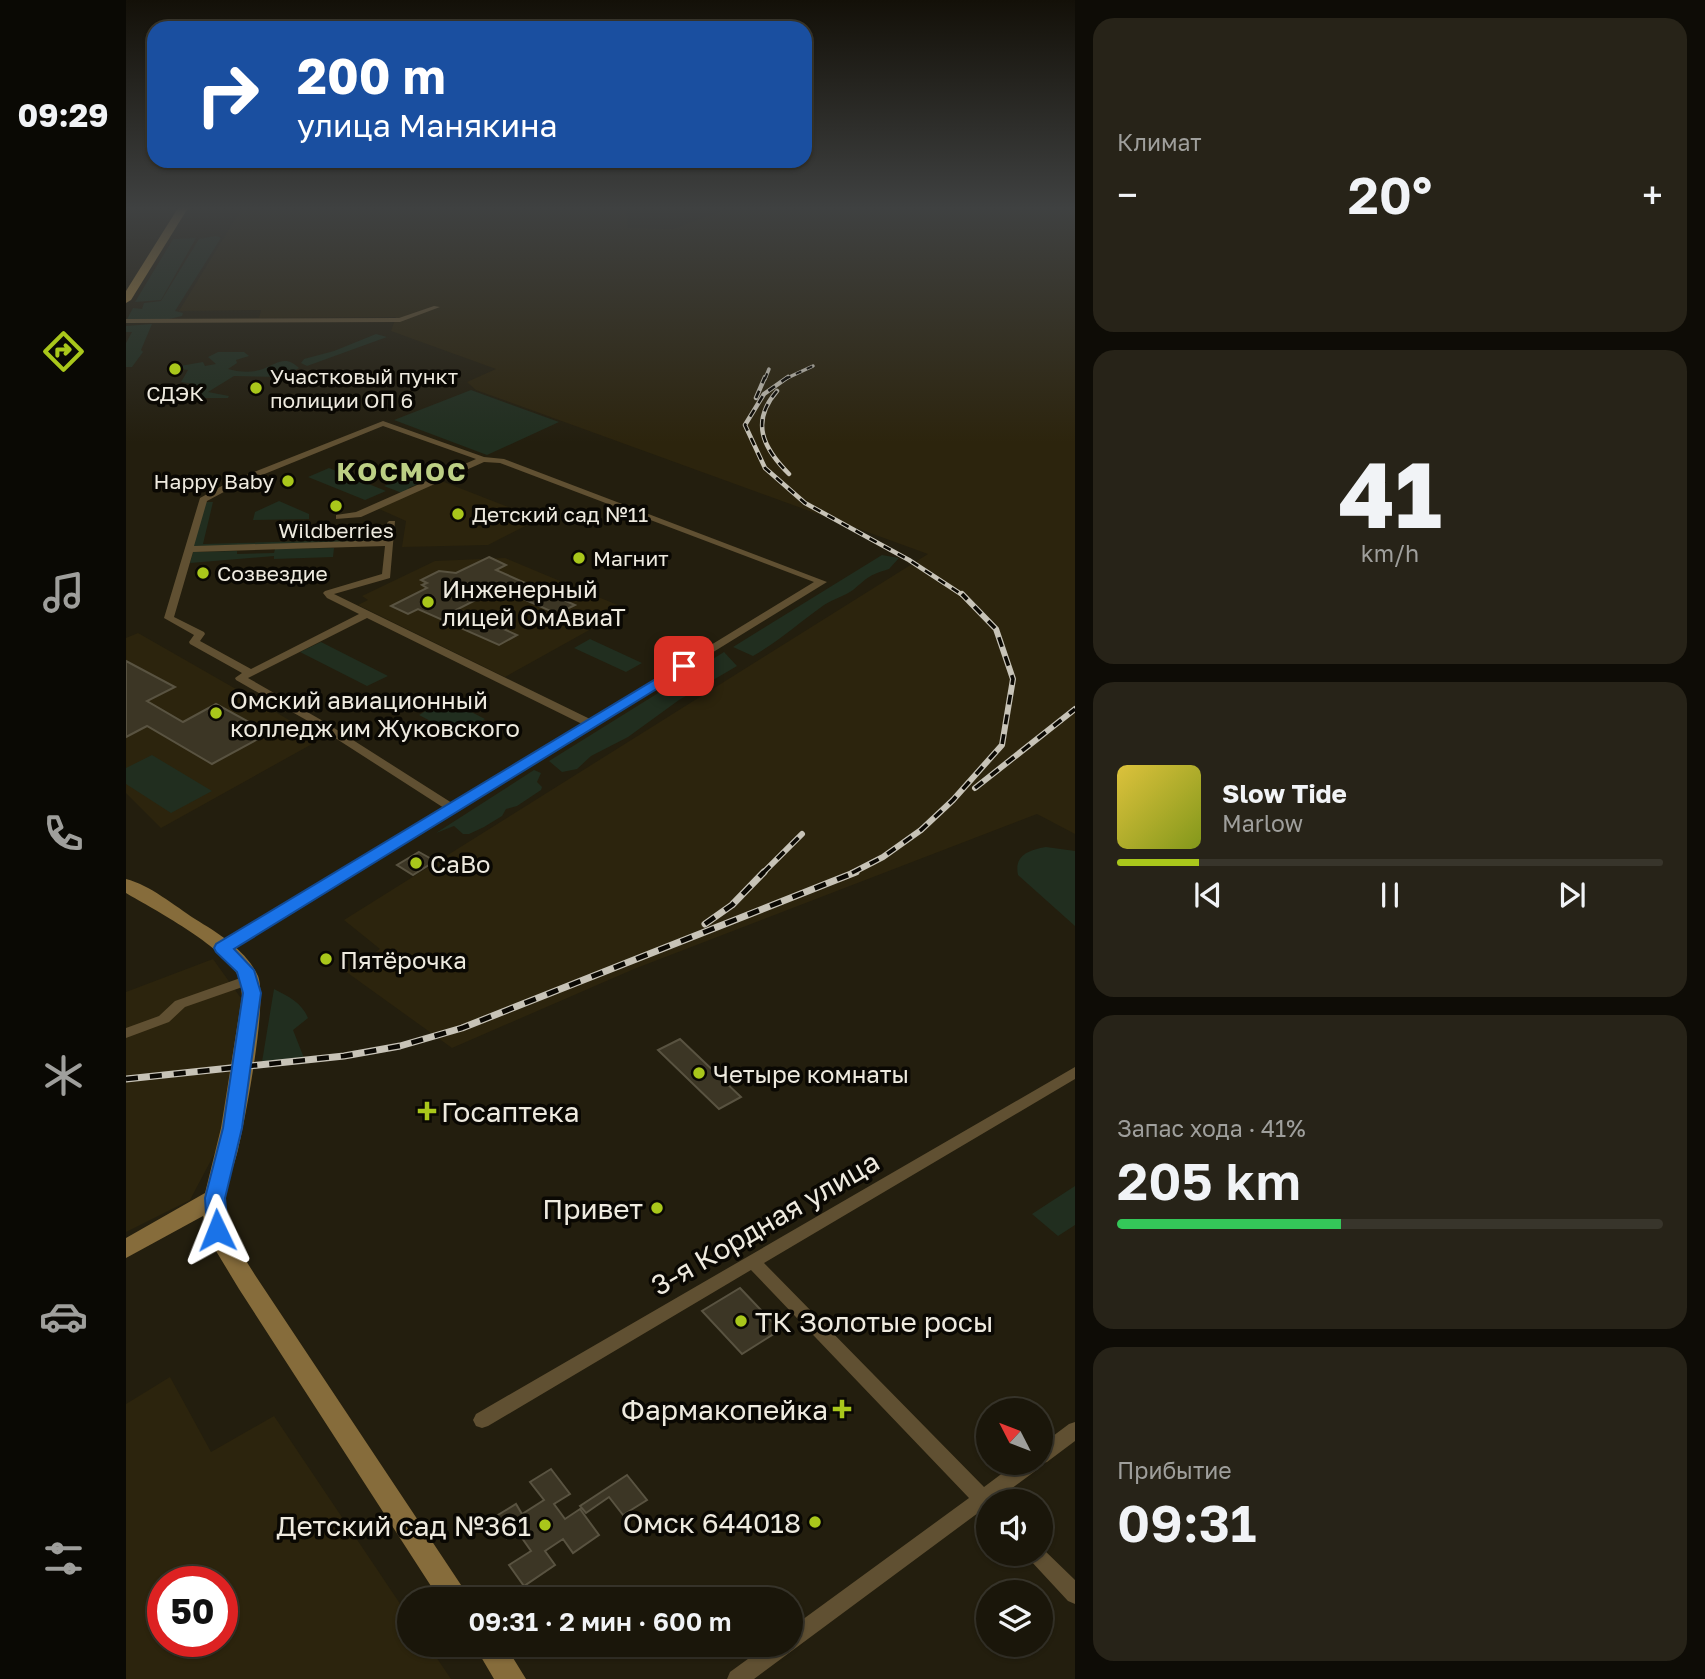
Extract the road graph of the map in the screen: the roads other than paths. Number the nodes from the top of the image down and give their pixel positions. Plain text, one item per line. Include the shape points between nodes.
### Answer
1 (436, 307) dead end
2 (126, 321) edge
3 (483, 458) junction
4 (340, 517) dead end
5 (392, 523) dead end
6 (390, 543) junction
7 (189, 549) junction
8 (367, 614) junction
9 (249, 672) junction
10 (590, 723) junction
11 (451, 807) junction
12 (126, 885) edge
13 (223, 948) junction
14 (249, 980) junction
15 (126, 1033) edge
16 (1075, 1072) edge
17 (215, 1198) junction
18 (126, 1250) edge
19 (752, 1261) junction
20 (482, 1420) dead end
21 (1075, 1430) edge
22 (1054, 1445) edge
23 (1017, 1475) edge
24 (1001, 1489) edge
25 (976, 1492) edge
26 (976, 1509) edge
27 (1048, 1566) edge
28 (448, 1587) edge
29 (1075, 1594) edge
30 (803, 1632) edge
31 (496, 1657) edge
32 (767, 1657) edge
33 (511, 1679) edge
34 (737, 1679) edge

1 - 2 street via 400,320
3 - 4 street via 358,515
3 - 7 street via 389,423 377,424 203,500
3 - 10 street via 822,582
5 - 6 street
6 - 7 street
6 - 8 street via 387,576 328,593
7 - 9 street via 169,618 200,634 194,642
8 - 9 street
8 - 10 street
9 - 11 street via 240,678
10 - 11 street
11 - 13 street
12 - 13 main road
13 - 14 main road via 246,970
14 - 15 street via 180,1004 164,1020
14 - 17 main road via 252,993 243,1065
16 - 19 street, 3-я Кордная улица
17 - 18 main road
17 - 28 main road via 214,1214 225,1246
19 - 20 street, 3-я Кордная улица
19 - 25 street
21 - 22 street
23 - 24 street
26 - 30 street
27 - 29 street
31 - 33 main road
32 - 34 street

